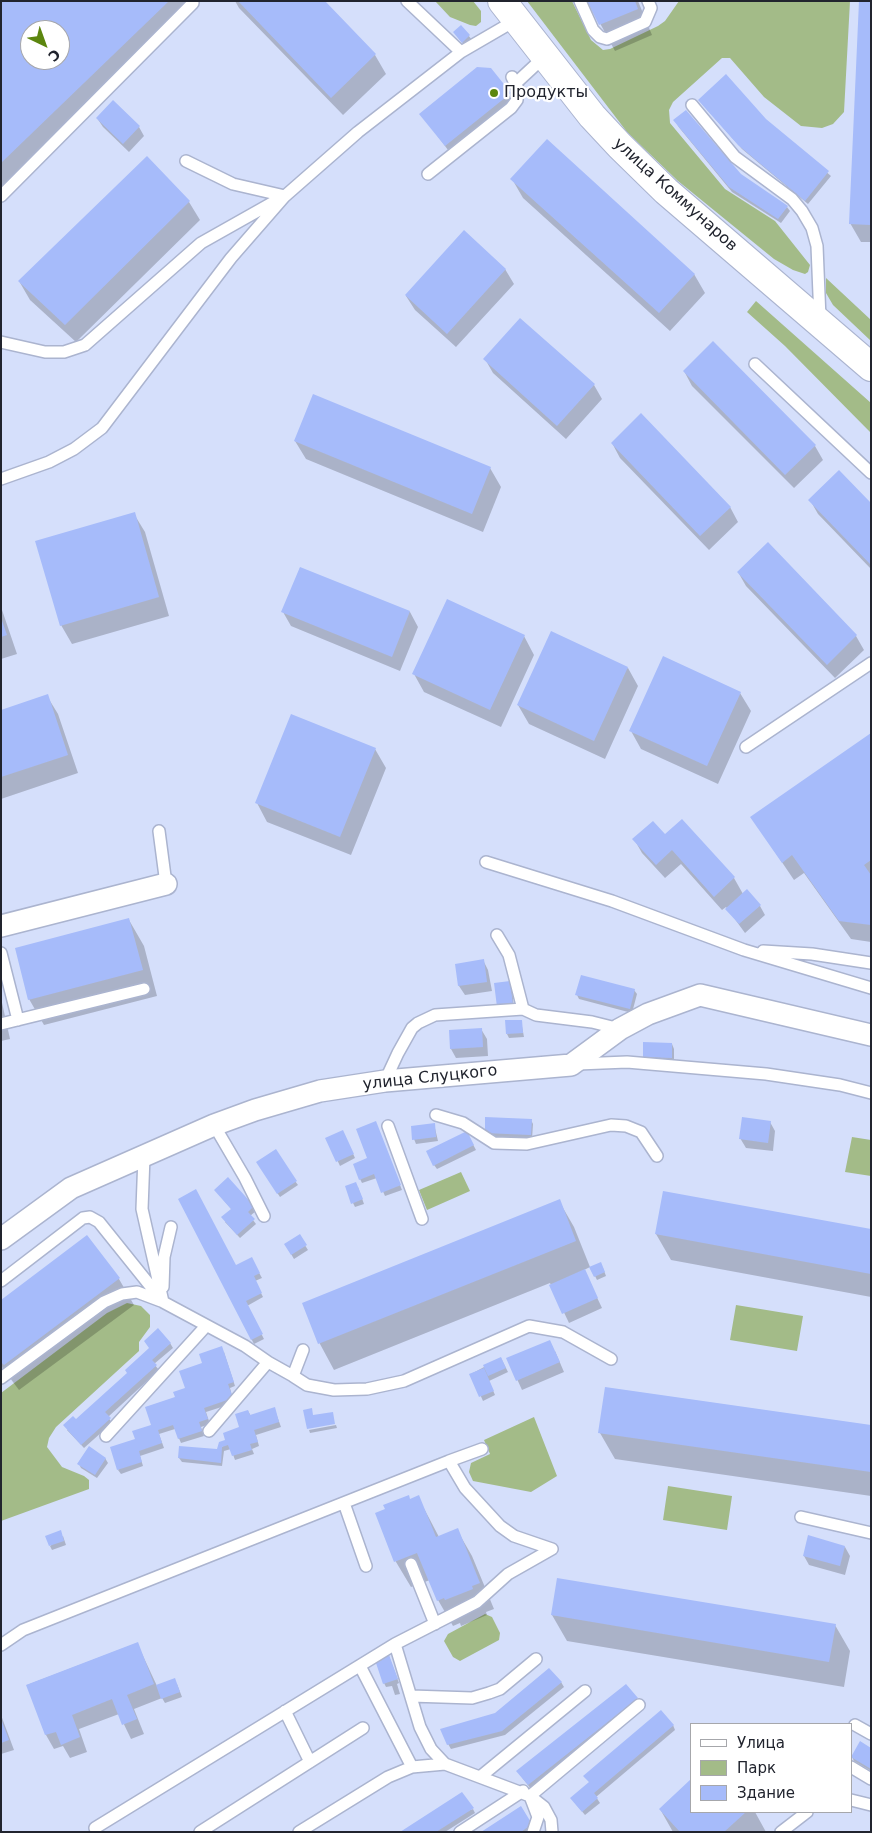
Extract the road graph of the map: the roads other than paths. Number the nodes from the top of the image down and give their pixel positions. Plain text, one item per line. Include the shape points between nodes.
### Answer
1 (407, 1) edge
2 (580, 1) edge
3 (648, 1) edge
4 (193, 3) dead end
5 (509, 11) edge
6 (461, 52) junction
7 (544, 57) junction
8 (692, 105) dead end
9 (186, 161) dead end
10 (428, 174) dead end
11 (1, 196) edge
12 (285, 196) junction
13 (820, 321) junction
14 (1, 342) edge
15 (755, 364) dead end
16 (871, 367) edge
17 (871, 473) edge
18 (1, 479) edge
19 (871, 663) edge
20 (746, 747) dead end
21 (159, 831) dead end
22 (486, 862) dead end
23 (166, 884) joint
24 (1, 926) edge
25 (497, 935) dead end
26 (744, 950) junction
27 (1, 953) edge
28 (871, 963) edge
29 (871, 988) edge
30 (144, 989) dead end
31 (524, 1009) junction
32 (18, 1020) junction
33 (1, 1024) edge
34 (620, 1029) junction
35 (871, 1035) edge
36 (571, 1064) junction
37 (385, 1081) junction
38 (871, 1093) edge
39 (436, 1115) dead end
40 (214, 1125) junction
41 (388, 1126) dead end
42 (144, 1156) junction
43 (657, 1156) dead end
44 (264, 1216) dead end
45 (422, 1219) dead end
46 (171, 1226) dead end
47 (1, 1239) edge
48 (1, 1280) edge
49 (163, 1302) junction
50 (206, 1326) junction
51 (303, 1350) dead end
52 (611, 1359) dead end
53 (268, 1362) junction
54 (293, 1376) junction
55 (1, 1378) edge
56 (209, 1432) dead end
57 (106, 1436) dead end
58 (482, 1448) dead end
59 (449, 1461) junction
60 (344, 1503) junction
61 (801, 1517) dead end
62 (871, 1533) edge
63 (411, 1564) dead end
64 (366, 1566) dead end
65 (435, 1624) junction
66 (395, 1644) junction
67 (1, 1645) edge
68 (536, 1659) dead end
69 (360, 1666) junction
70 (586, 1691) dead end
71 (411, 1696) junction
72 (639, 1705) dead end
73 (285, 1711) junction
74 (855, 1725) dead end
75 (363, 1728) dead end
76 (871, 1734) edge
77 (310, 1762) junction
78 (445, 1764) junction
79 (412, 1767) junction
80 (852, 1768) edge
81 (480, 1777) junction
82 (871, 1780) edge
83 (526, 1793) junction
84 (852, 1800) edge
85 (871, 1805) edge
86 (806, 1813) edge
87 (95, 1828) dead end
88 (200, 1832) edge
89 (299, 1832) edge
90 (460, 1832) edge
91 (533, 1832) edge
92 (552, 1832) edge
93 (781, 1832) edge

1 - 6 lane
2 - 3 lane via 593,30 600,38 607,39 645,22 651,8
4 - 11 lane
5 - 6 lane
5 - 7 main road, улица Коммунаров
6 - 12 lane via 358,132
7 - 10 lane via 514,80 518,89 517,100 511,108
7 - 13 main road, улица Коммунаров via 592,116 666,191
8 - 13 lane via 735,157 792,200 807,220 817,246
9 - 12 lane via 234,184
12 - 14 lane via 201,243 85,345 64,352 45,352
12 - 18 lane via 231,258 102,428 74,449 49,462
13 - 16 main road, улица Коммунаров
15 - 17 lane
19 - 20 lane
21 - 23 lane
22 - 26 lane via 612,901
23 - 24 street
25 - 31 lane via 508,955
26 - 28 lane via 812,954
26 - 29 lane
27 - 32 lane
30 - 32 lane
31 - 34 lane via 536,1015
31 - 37 lane via 435,1015 418,1023 412,1028
32 - 33 lane
34 - 35 street via 648,1014 700,995
34 - 36 street
36 - 37 street, улица Слуцкого
36 - 38 lane via 626,1062 766,1074
37 - 40 street, улица Слуцкого via 320,1091
39 - 43 lane via 463,1123 494,1143 527,1144 611,1125 626,1126 641,1132
40 - 42 street, улица Слуцкого
40 - 44 lane via 246,1178
41 - 45 lane
42 - 47 street, улица Слуцкого via 71,1188
42 - 49 lane via 142,1209
46 - 49 lane via 164,1257
48 - 49 lane via 83,1218 90,1217 99,1222
49 - 50 lane
49 - 55 lane via 137,1292 104,1302
50 - 53 lane via 246,1346
50 - 57 lane
51 - 54 lane
52 - 54 lane via 563,1332 529,1326 404,1381 367,1390 334,1390 308,1385
53 - 54 lane
53 - 56 lane
58 - 59 lane
59 - 60 lane
59 - 65 lane via 464,1488 500,1526 514,1536 552,1549 508,1574 477,1602
60 - 64 lane
60 - 67 lane via 24,1630
61 - 62 lane
63 - 65 lane
65 - 66 lane
66 - 69 lane
66 - 71 lane
68 - 71 lane via 500,1689 489,1694 472,1698
69 - 73 lane
69 - 79 lane
70 - 81 lane
71 - 78 lane via 430,1749
72 - 83 lane
73 - 77 lane
73 - 87 lane
74 - 76 lane
75 - 77 lane
77 - 88 lane
78 - 79 lane
78 - 81 lane
79 - 89 lane
80 - 82 lane
81 - 83 lane
83 - 90 lane
83 - 91 lane via 538,1817
83 - 92 lane via 544,1807 551,1820
84 - 85 lane
86 - 93 lane

